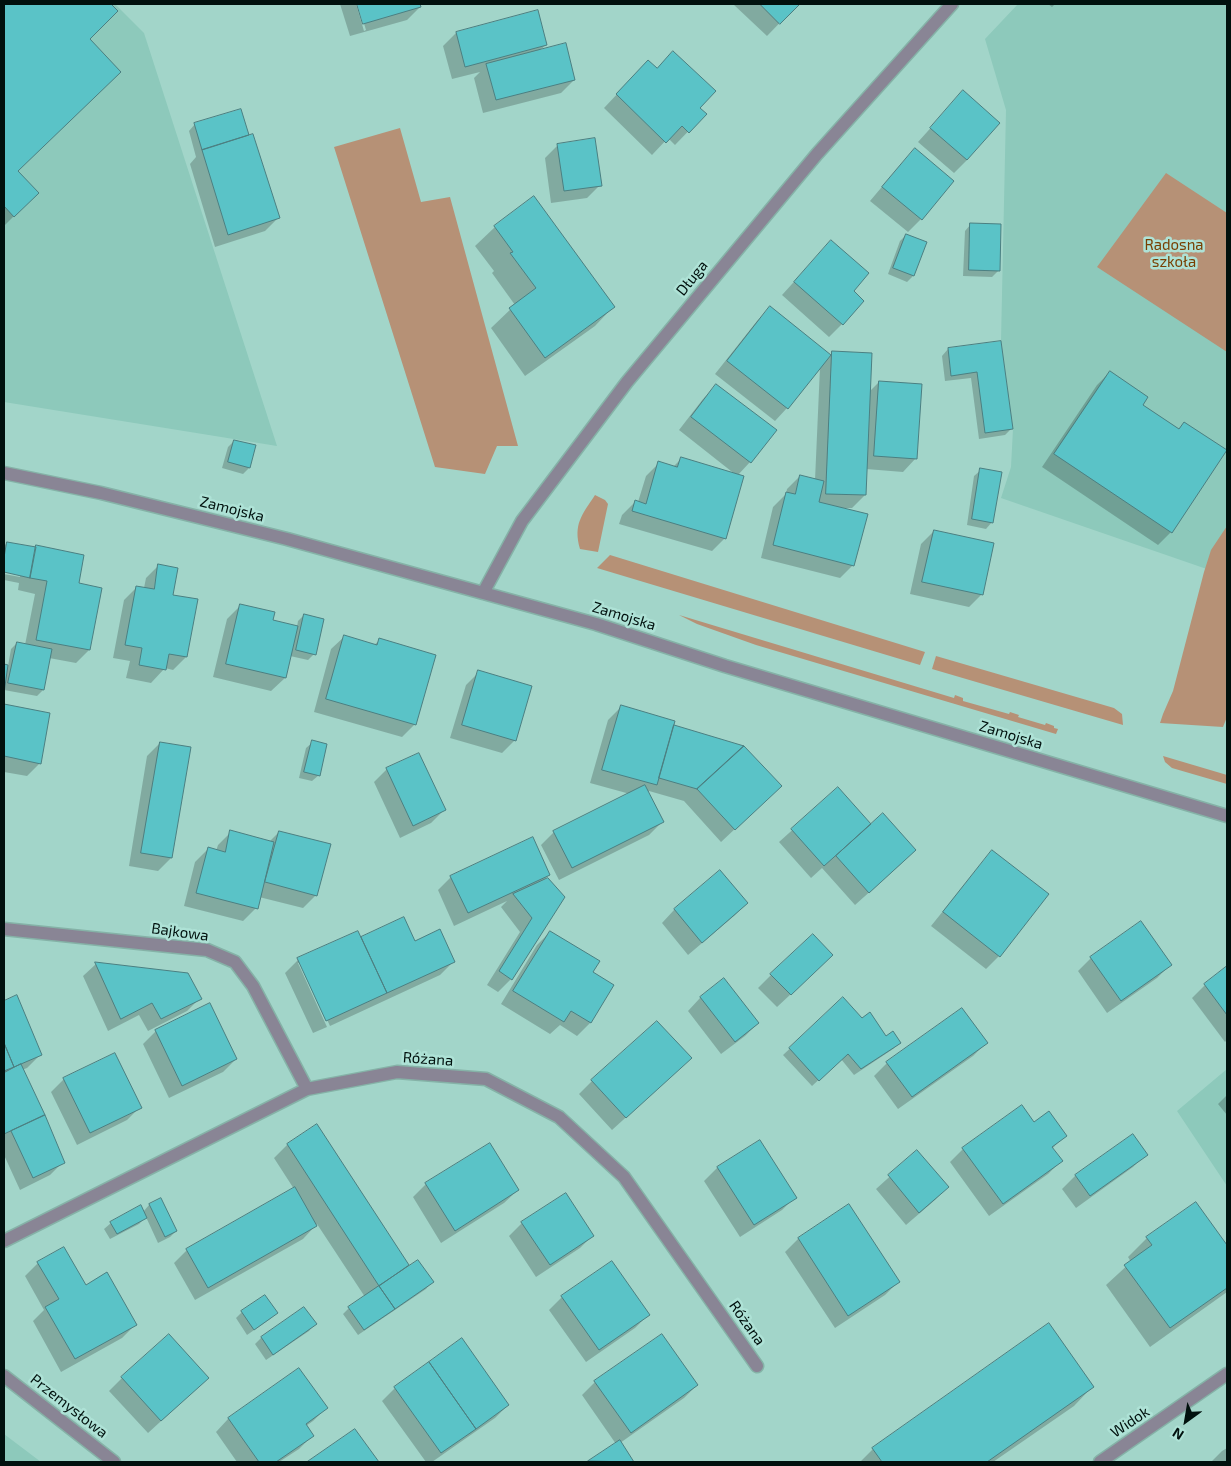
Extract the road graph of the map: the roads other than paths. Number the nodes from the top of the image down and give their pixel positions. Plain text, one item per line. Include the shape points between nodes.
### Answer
1 (952, 4) edge
2 (4, 473) edge
3 (483, 593) junction
4 (1227, 816) edge
5 (4, 928) edge
6 (307, 1089) junction
7 (4, 1241) edge
8 (757, 1366) dead end
9 (1227, 1374) edge
10 (4, 1376) edge
11 (114, 1462) edge
12 (1100, 1462) edge

1 - 3 street, Długa via 817,154 627,382 522,521
2 - 3 street, Zamojska via 101,493 287,539
3 - 4 street, Zamojska via 603,626 725,666
5 - 6 street, Bajkowa via 207,950 234,962 253,986
6 - 7 street, Różana
6 - 8 street, Różana via 397,1072 486,1079 559,1117 624,1177
9 - 12 street, Widok
10 - 11 street, Przemysłowa

